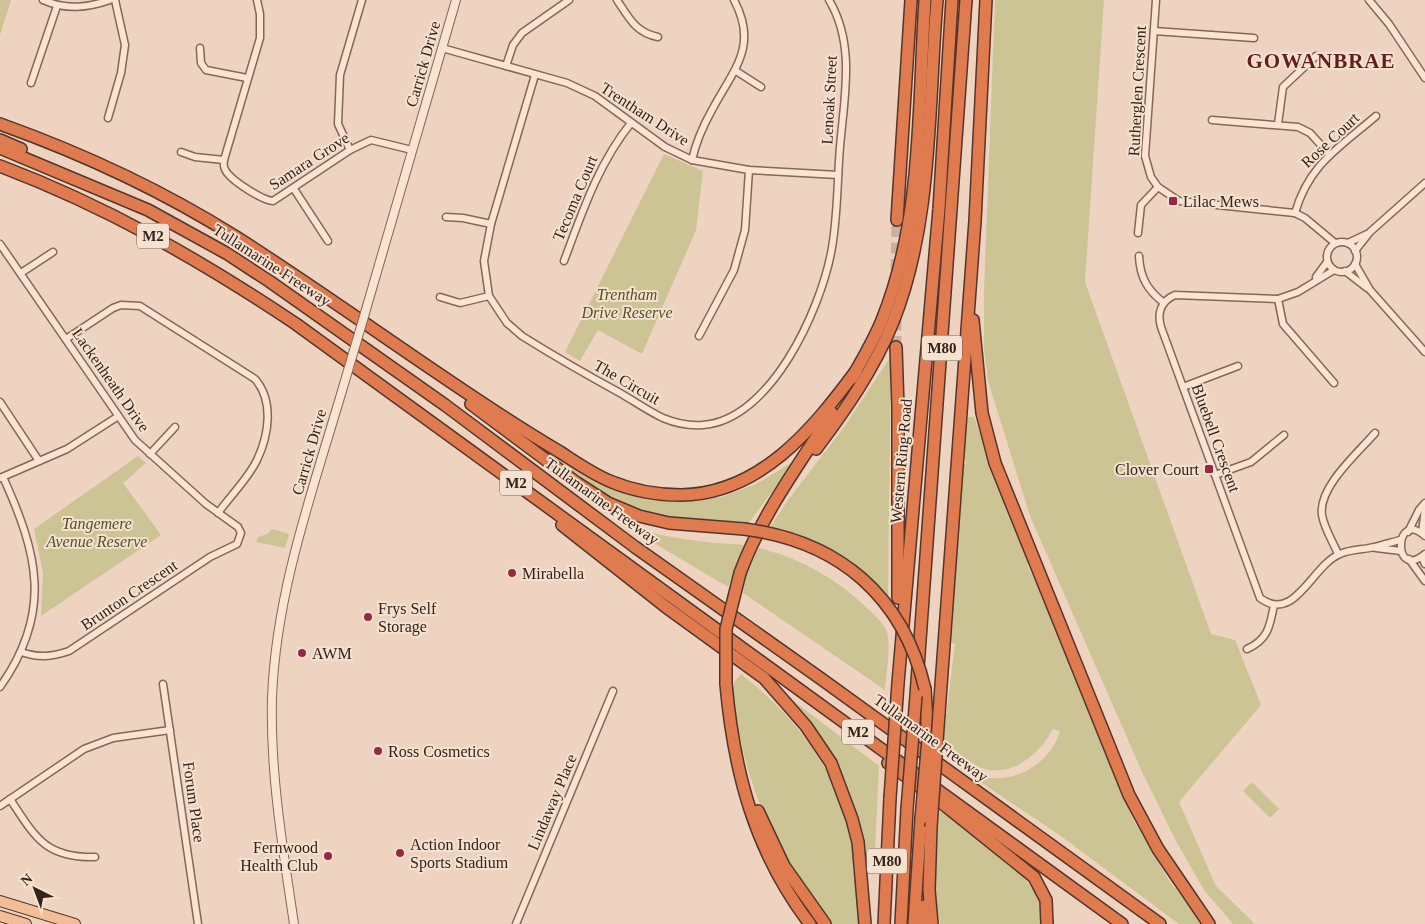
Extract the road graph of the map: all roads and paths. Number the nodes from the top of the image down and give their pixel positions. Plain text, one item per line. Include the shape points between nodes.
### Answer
1 (43, 0) edge
2 (110, 0) edge
3 (115, 0) edge
4 (257, 0) edge
5 (362, 0) edge
6 (456, 0) edge
7 (569, 0) edge
8 (617, 0) edge
9 (734, 0) edge
10 (829, 0) edge
11 (911, 0) edge
12 (925, 0) edge
13 (937, 0) edge
14 (952, 0) edge
15 (966, 0) edge
16 (986, 0) edge
17 (1156, 0) edge
18 (1368, 0) edge
19 (57, 6) junction
20 (1154, 31) junction
21 (658, 37) dead end
22 (1254, 38) dead end
23 (200, 48) dead end
24 (442, 48) junction
25 (1316, 56) dead end
26 (506, 66) junction
27 (736, 71) junction
28 (535, 75) junction
29 (247, 78) junction
30 (1425, 78) edge
31 (31, 83) dead end
32 (761, 87) dead end
33 (1376, 116) dead end
34 (108, 118) dead end
35 (1212, 120) dead end
36 (631, 123) junction
37 (0, 124) edge
38 (1278, 124) junction
39 (0, 140) edge
40 (0, 148) edge
41 (350, 150) junction
42 (412, 150) junction
43 (181, 152) dead end
44 (1330, 155) junction
45 (224, 160) junction
46 (692, 160) junction
47 (0, 166) edge
48 (750, 170) junction
49 (838, 175) junction
50 (1425, 183) edge
51 (1158, 187) junction
52 (294, 189) junction
53 (148, 210) junction
54 (1295, 213) junction
55 (446, 217) dead end
56 (897, 220) tunnel mouth
57 (491, 224) junction
58 (1320, 230) junction
59 (1370, 232) junction
60 (1138, 233) dead end
61 (328, 241) dead end
62 (1335, 243) junction
63 (1348, 243) junction
64 (0, 244) edge
65 (1329, 249) junction
66 (1355, 251) junction
67 (53, 252) dead end
68 (1139, 256) dead end
69 (564, 261) dead end
70 (972, 261) junction
71 (1327, 262) junction
72 (1355, 264) junction
73 (1334, 270) junction
74 (1345, 271) junction
75 (21, 273) junction
76 (1310, 284) junction
77 (1370, 290) junction
78 (440, 296) dead end
79 (489, 296) junction
80 (1278, 298) junction
81 (1164, 303) junction
82 (698, 336) dead end
83 (66, 339) junction
84 (386, 339) junction
85 (896, 347) tunnel mouth
86 (1424, 353) edge
87 (1238, 366) dead end
88 (856, 371) junction
89 (1334, 383) dead end
90 (1183, 387) junction
91 (0, 402) edge
92 (117, 417) junction
93 (429, 422) junction
94 (175, 427) dead end
95 (1375, 433) dead end
96 (1284, 435) dead end
97 (150, 454) junction
98 (39, 461) junction
99 (1215, 475) junction
100 (1, 478) edge
101 (1425, 503) edge
102 (1425, 508) edge
103 (769, 509) junction
104 (218, 513) junction
105 (1408, 532) junction
106 (241, 533) joint
107 (1423, 534) edge
108 (1400, 540) junction
109 (1372, 548) junction
110 (1400, 551) junction
111 (1338, 554) junction
112 (1423, 556) edge
113 (1409, 559) junction
114 (1425, 564) edge
115 (1425, 581) edge
116 (1274, 605) junction
117 (1247, 649) dead end
118 (21, 652) junction
119 (754, 656) junction
120 (898, 683) junction
121 (163, 684) dead end
122 (0, 687) edge
123 (613, 691) dead end
124 (730, 716) junction
125 (170, 730) junction
126 (10, 799) junction
127 (0, 806) edge
128 (931, 827) junction
129 (95, 857) dead end
130 (0, 901) edge
131 (0, 916) edge
132 (26, 924) edge
133 (75, 924) edge
134 (198, 924) edge
135 (294, 924) edge
136 (516, 924) edge
137 (810, 924) edge
138 (825, 924) edge
139 (865, 924) edge
140 (884, 924) edge
141 (900, 924) edge
142 (914, 924) edge
143 (923, 924) edge
144 (932, 924) edge
145 (1047, 924) edge
146 (1122, 924) edge
147 (1160, 924) edge
148 (1209, 924) edge

1 - 19 street
2 - 19 street via 79,7
3 - 34 street via 124,45 122,73
4 - 29 street via 260,38
5 - 41 street via 340,75 338,124
6 - 24 street, Carrick Drive
7 - 26 street via 522,34 513,45
8 - 21 street via 639,30
9 - 27 street via 740,11 744,34 741,60
10 - 49 street, Lenoak Street via 837,13 847,61
11 - 56 highway
12 - 88 highway via 914,193 908,229 882,320
13 - 103 highway via 920,227 903,293 881,347 854,397
14 - 120 highway, Western Ring Road / M80 via 939,209
15 - 141 highway, Western Ring Road / M80, bridge
16 - 70 highway
17 - 20 street, Rutherglen Crescent
18 - 30 street via 1389,24
19 - 31 street
20 - 22 street
20 - 51 street, Rutherglen Crescent via 1145,156 1151,177
23 - 29 street via 206,70
24 - 26 street, Trentham Drive
24 - 42 street, Carrick Drive
25 - 38 street via 1283,87
26 - 28 street, Trentham Drive
27 - 32 street
27 - 46 street via 712,109
28 - 36 street, Trentham Drive via 567,83 595,96
28 - 57 street, The Circuit
29 - 45 street
33 - 44 street, Rose Court
35 - 38 street
36 - 46 street, Trentham Drive via 665,147
36 - 69 street, Tecoma Court via 609,152 596,178
37 - 84 highway via 59,147 187,208 286,269
38 - 44 street via 1304,129
39 - 53 highway
40 - 53 highway, Tullamarine Freeway / M2
41 - 42 street, Samara Grove via 371,140
41 - 52 street, Samara Grove
42 - 135 street, Carrick Drive, bridge via 292,561 280,616 272,721 275,783
43 - 45 street via 194,157
44 - 54 street, Rose Court via 1310,176
45 - 52 street, Samara Grove via 229,176 269,201 279,199
46 - 48 street, Trentham Drive
47 - 93 highway, M2 via 86,201 202,263 322,342
48 - 49 street, Trentham Drive
48 - 82 street via 745,230 734,270
49 - 79 street, The Circuit via 832,252 824,283 799,341 748,407 720,422 691,424 662,417 522,336 507,323
50 - 59 street
51 - 54 street via 1191,204
51 - 60 street via 1141,205
52 - 61 street
53 - 147 highway, Tullamarine Freeway / M2 via 226,253 349,336 635,547
54 - 58 street
55 - 57 street
57 - 79 street, The Circuit via 484,260
58 - 62 street
58 - 65 street
59 - 63 street
59 - 66 street
62 - 63 street
62 - 65 street
63 - 66 street
64 - 75 street, Lackenheath Drive
65 - 71 street
66 - 72 street
67 - 75 street
68 - 81 street via 1146,287
70 - 128 highway, bridge
70 - 148 highway via 972,310 982,414 995,463 1129,795 1162,856
71 - 73 street
71 - 76 street
72 - 74 street
72 - 77 street
73 - 74 street
73 - 76 street
74 - 77 street
75 - 83 street, Lackenheath Drive
76 - 80 street via 1298,292
77 - 86 street
78 - 79 street via 460,303
80 - 81 street via 1182,294
80 - 89 street via 1284,324
81 - 90 street, Bluebell Crescent via 1159,320
83 - 92 street, Lackenheath Drive
83 - 104 street via 113,308 140,306 255,380 266,395 268,409 261,449 252,469
84 - 88 highway via 598,476 656,494 684,495 711,491 758,471 786,452 807,432
84 - 142 highway, bridge via 592,494 623,510 669,523 752,530 790,538 849,567 882,598 914,651 925,689 928,739
85 - 120 highway
87 - 90 street
88 - 103 highway
90 - 99 street, Bluebell Crescent
91 - 98 street
92 - 97 street, Lackenheath Drive via 134,440
92 - 98 street via 67,449
93 - 119 highway, M2
93 - 139 highway via 666,607 750,668 787,702 824,752 849,806 858,842
94 - 97 street
95 - 111 street via 1323,498 1324,523
96 - 99 street via 1251,462
97 - 104 street, Lackenheath Drive
98 - 100 street
99 - 116 street, Bluebell Crescent via 1260,598
100 - 118 street via 25,530 34,568 34,607
101 - 105 street
102 - 107 street
103 - 124 highway, bridge via 749,547 726,630 726,684
104 - 106 street, Lackenheath Drive via 238,527
105 - 107 street
105 - 108 street
106 - 118 street, Brunton Crescent via 237,544 210,557 69,651 37,657
108 - 109 street
108 - 110 street
109 - 110 street
109 - 111 street
110 - 113 street
111 - 116 street via 1291,601
112 - 113 street
112 - 114 street
113 - 115 street
116 - 117 street via 1264,640
118 - 122 street
119 - 145 highway via 1027,870 1043,892
119 - 146 highway, M2
120 - 140 highway, Western Ring Road / M80, bridge
121 - 125 street, Forum Place
123 - 136 street, Lindaway Place
124 - 137 highway via 735,758 746,804 771,861
124 - 138 highway via 746,779 763,824 788,872
125 - 126 street via 99,742
125 - 134 street, Forum Place
126 - 127 street
126 - 129 street via 33,835 46,847 61,854
128 - 143 highway
128 - 144 highway via 929,896
130 - 133 main road
131 - 132 main road

